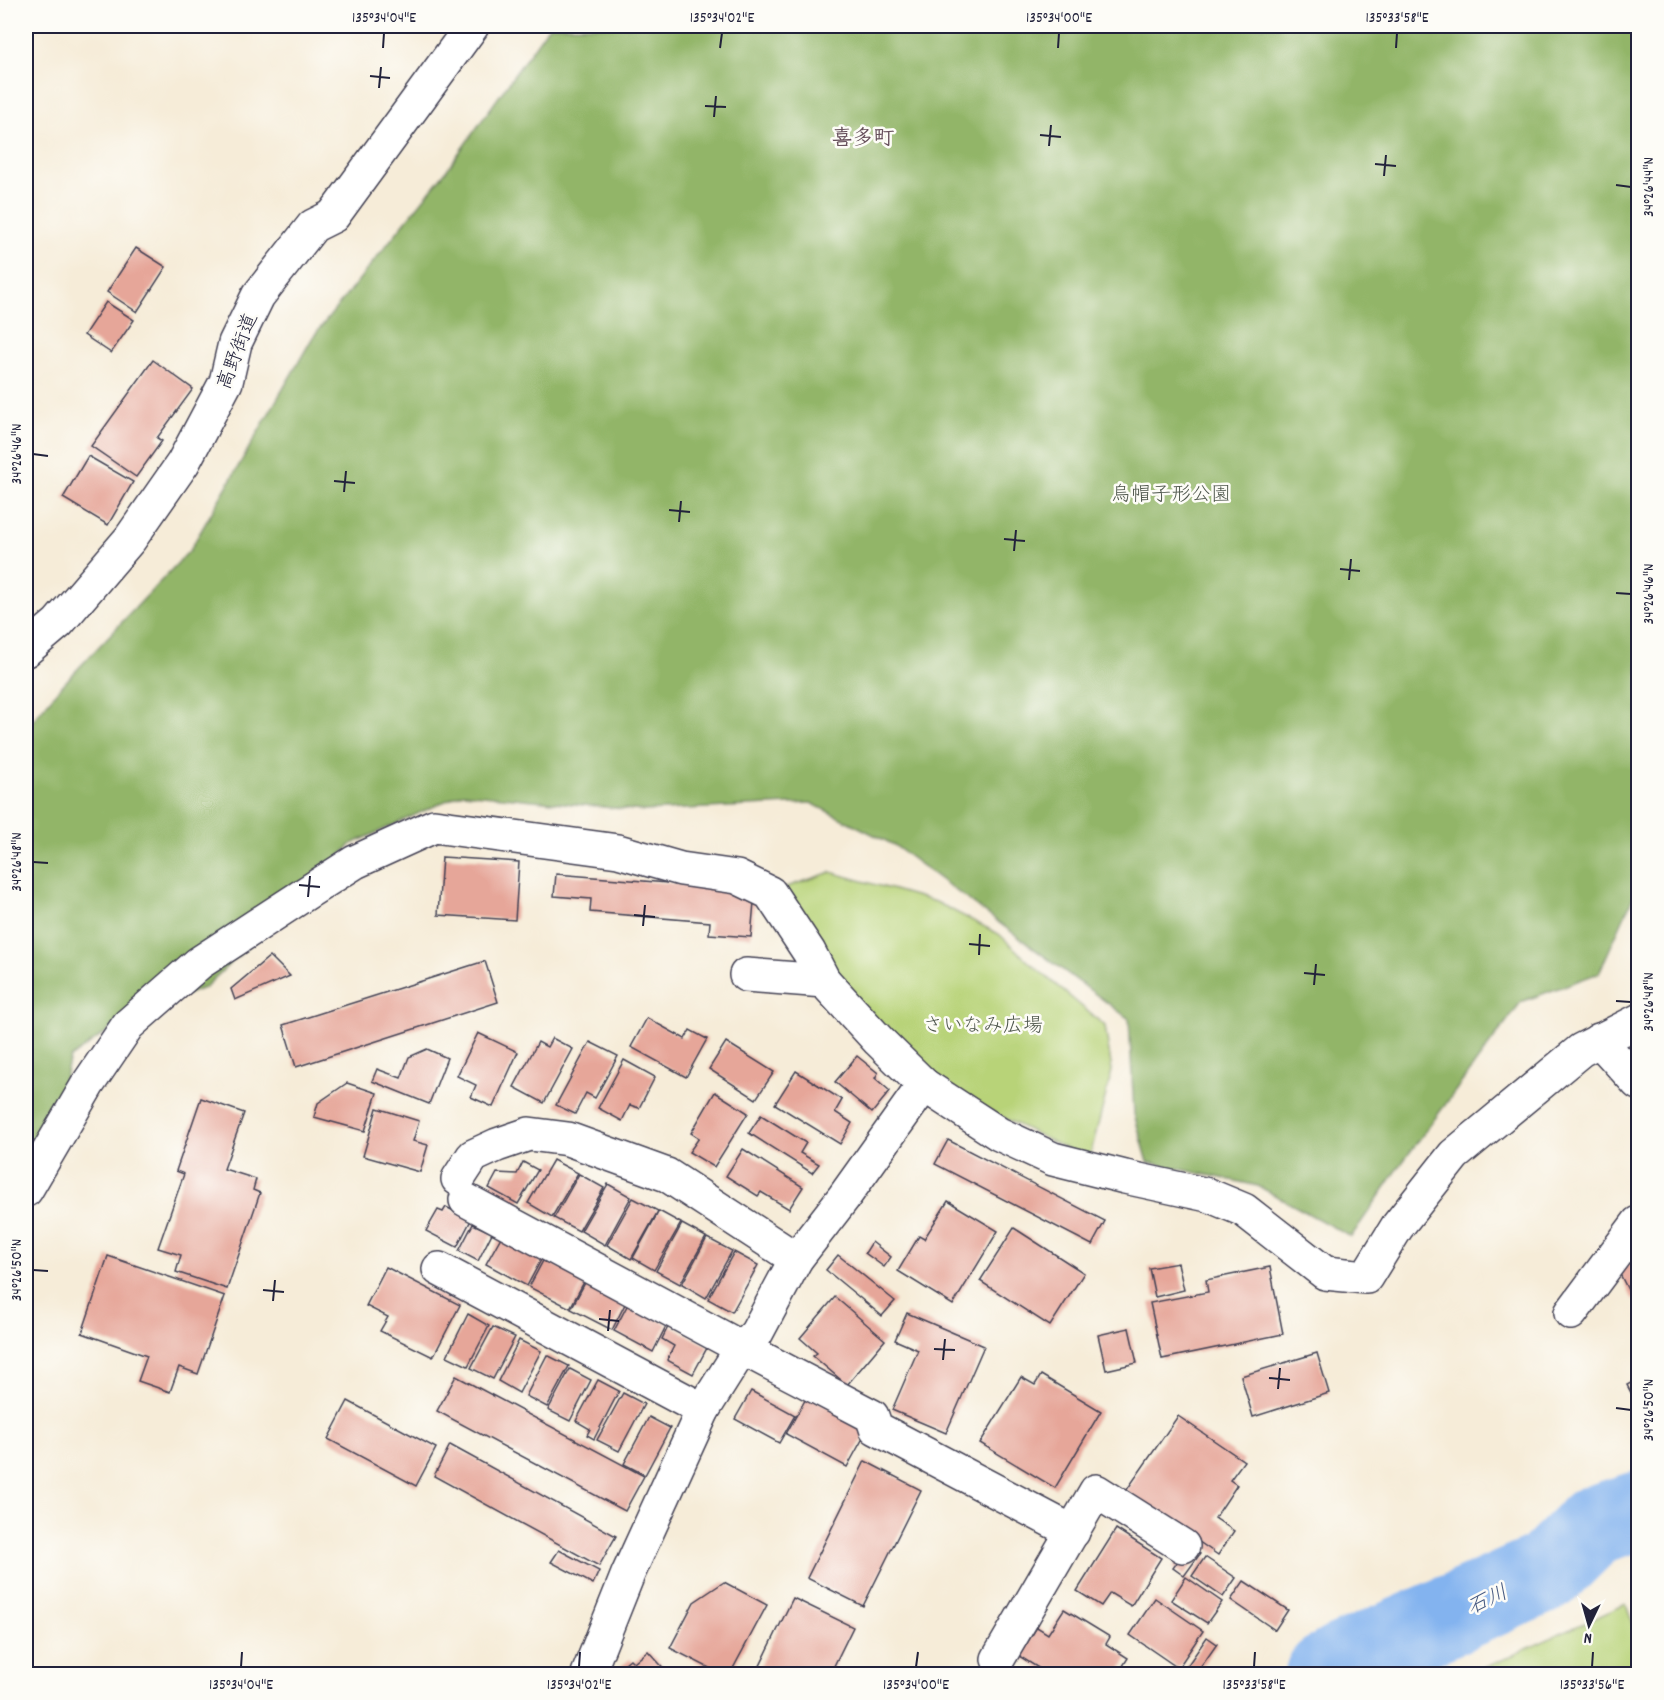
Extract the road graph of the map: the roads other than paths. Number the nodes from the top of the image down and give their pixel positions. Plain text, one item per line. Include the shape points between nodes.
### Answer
1 (472, 26) edge
2 (26, 650) edge
3 (746, 975) dead end
4 (824, 981) junction
5 (1626, 1022) edge
6 (1638, 1083) edge
7 (924, 1085) junction
8 (26, 1190) edge
9 (1638, 1223) edge
10 (796, 1259) junction
11 (438, 1269) dead end
12 (1571, 1313) dead end
13 (742, 1348) junction
14 (703, 1410) junction
15 (1072, 1532) junction
16 (1183, 1545) dead end
17 (998, 1659) dead end
18 (588, 1674) edge

1 - 2 street, 高野街道 via 333,216 313,226 258,296 235,343 226,382 183,463 130,539 58,623
3 - 4 street
4 - 7 street
4 - 8 street via 770,893 737,877 681,869 618,851 434,826 355,862 199,963 128,1026 88,1084
5 - 6 street
5 - 7 street via 1581,1050 1454,1155 1397,1227 1366,1277 1325,1273 1244,1210 1208,1195 1053,1158 999,1134
7 - 10 street
9 - 12 street
10 - 13 street via 756,1334
10 - 13 street via 667,1175 568,1139 529,1134 473,1156 462,1189
11 - 14 street
13 - 14 street
13 - 15 street via 872,1416 876,1428
14 - 18 street via 628,1574
15 - 16 street via 1096,1491
15 - 17 street

